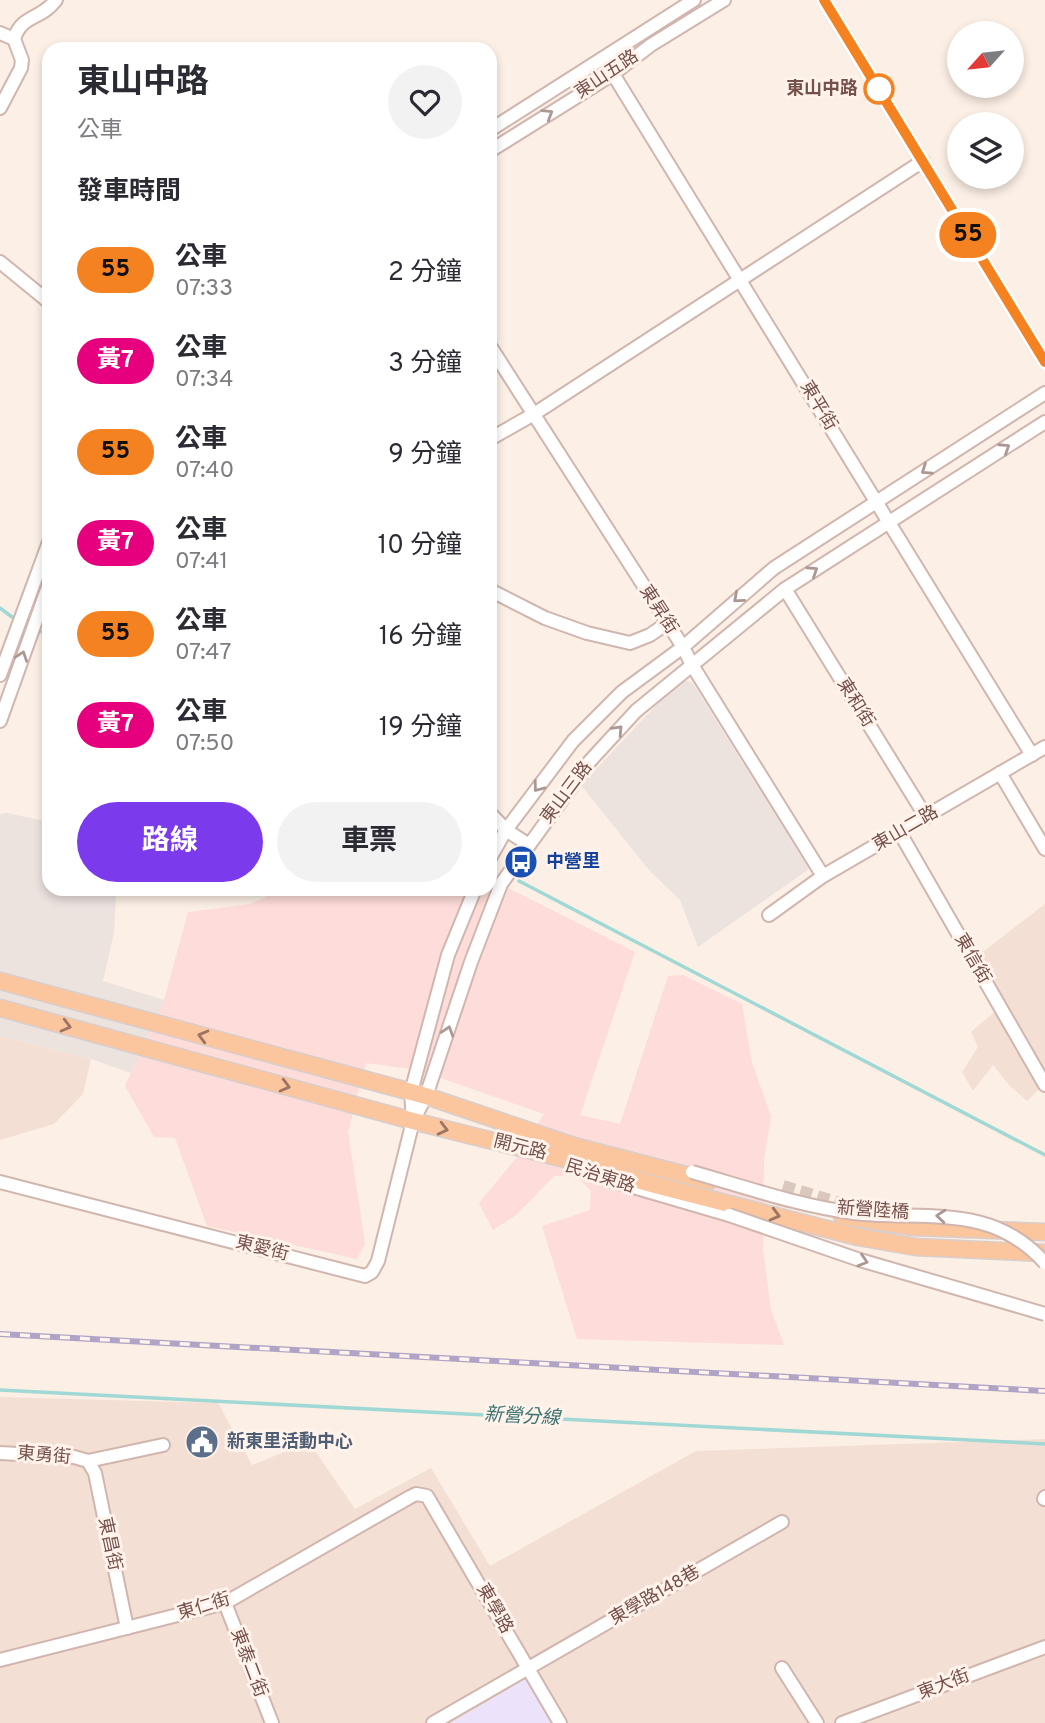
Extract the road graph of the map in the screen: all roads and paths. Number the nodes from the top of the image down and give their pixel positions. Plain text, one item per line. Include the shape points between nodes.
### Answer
1 (56, 0) edge
2 (694, 0) edge
3 (724, 0) edge
4 (824, 0) edge
5 (0, 33) edge
6 (14, 39) junction
7 (602, 59) junction
8 (613, 74) junction
9 (0, 108) edge
10 (497, 126) edge
11 (497, 146) edge
12 (923, 161) junction
13 (0, 262) edge
14 (741, 278) junction
15 (42, 296) edge
16 (497, 357) edge
17 (1045, 362) edge
18 (1045, 393) edge
19 (534, 414) junction
20 (1045, 422) edge
21 (497, 435) edge
22 (877, 503) junction
23 (889, 522) junction
24 (42, 561) edge
25 (785, 589) junction
26 (497, 594) edge
27 (42, 604) edge
28 (666, 624) junction
29 (683, 647) junction
30 (692, 666) junction
31 (0, 675) edge
32 (0, 721) edge
33 (1045, 747) edge
34 (1032, 755) junction
35 (1000, 773) junction
36 (926, 817) junction
37 (497, 820) edge
38 (506, 830) junction
39 (900, 833) junction
40 (528, 845) junction
41 (497, 846) edge
42 (1045, 849) edge
43 (823, 876) junction
44 (497, 894) edge
45 (472, 896) edge
46 (496, 896) edge
47 (769, 915) dead end
48 (0, 981) edge
49 (0, 1008) edge
50 (1045, 1084) edge
51 (419, 1094) junction
52 (476, 1111) junction
53 (414, 1121) junction
54 (472, 1136) junction
55 (692, 1172) joint
56 (0, 1182) edge
57 (1045, 1232) edge
58 (1045, 1253) edge
59 (1045, 1263) edge
60 (913, 1273) dead end
61 (887, 1275) dead end
62 (1045, 1314) edge
63 (163, 1444) dead end
64 (0, 1452) edge
65 (88, 1461) junction
66 (426, 1496) joint
67 (782, 1522) dead end
68 (225, 1603) junction
69 (127, 1628) junction
70 (1045, 1647) edge
71 (0, 1660) edge
72 (527, 1667) junction
73 (782, 1668) dead end
74 (272, 1723) edge
75 (433, 1723) edge
76 (560, 1723) edge
77 (817, 1723) edge
78 (842, 1723) edge

1 - 6 street via 47,11 18,27
2 - 7 street, 東山五路
3 - 8 street, 東山五路
4 - 12 street
5 - 6 street
6 - 9 street via 21,68
7 - 8 street, 東平街
7 - 10 street, 東山五路
11 -> 8 street, 東山五路
8 - 14 street, 東平街
12 - 14 street
12 - 17 street
13 - 15 street
14 - 19 street
14 - 22 street, 東平街
16 - 19 street, 東昇街
18 -> 22 street, 東山三路
19 - 21 street
19 - 28 street, 東昇街
23 -> 20 street, 東山三路
22 - 23 street, 東平街
22 -> 29 street, 東山三路 via 774,568
25 -> 23 street, 東山三路
23 - 34 street, 東平街
24 - 31 street
25 - 30 street, 東山三路
25 - 36 street, 東和街
26 - 28 street via 545,618 630,643
32 -> 27 street
28 - 29 street, 東昇街
29 - 30 street, 東昇街
29 -> 38 street, 東山三路 via 622,692 573,741
40 -> 30 street, 東山三路 via 590,761 636,711
30 - 43 street, 東昇街
33 - 34 street, 東山二路
34 - 35 street, 東山二路
35 - 36 street, 東山二路
35 - 42 street
36 - 39 street, 東山二路
37 - 38 street
38 - 40 street
38 - 41 street, 東山三路
39 - 43 street, 東山二路
39 - 50 street, 東信街
44 -> 40 street, 東山三路
43 - 47 street, 東山二路
45 - 51 street, 東山三路 via 448,954
51 -> 46 street, 東山三路
51 -> 48 main road, 開元路
49 -> 53 main road, 開元路
51 - 52 main road, 開元路
51 - 53 street, 東山三路
52 - 55 street, 開元路
52 - 57 main road, 開元路 via 574,1146 846,1217 913,1227
53 -> 54 main road, 開元路
53 - 56 street, 東愛街 via 379,1261 365,1276
54 -> 58 main road, 開元路 via 858,1237 916,1247
54 -> 62 street, 民治東路, bridge
59 -> 55 street, 新營陸橋, bridge via 998,1227 968,1219 854,1213
60 - 61 street
63 - 65 street
64 - 65 street, 東勇街
65 - 69 street, 東昌街 via 95,1474
66 - 68 street, 東仁街 via 410,1497
66 - 72 street, 東學路
67 - 72 street, 東學路148巷
68 - 69 street, 東仁街
68 - 74 street, 東泰二街
69 - 71 street, 東仁街
70 - 78 street, 東大街
72 - 75 street, 東學路148巷
72 - 76 street, 東學路
73 - 77 street

